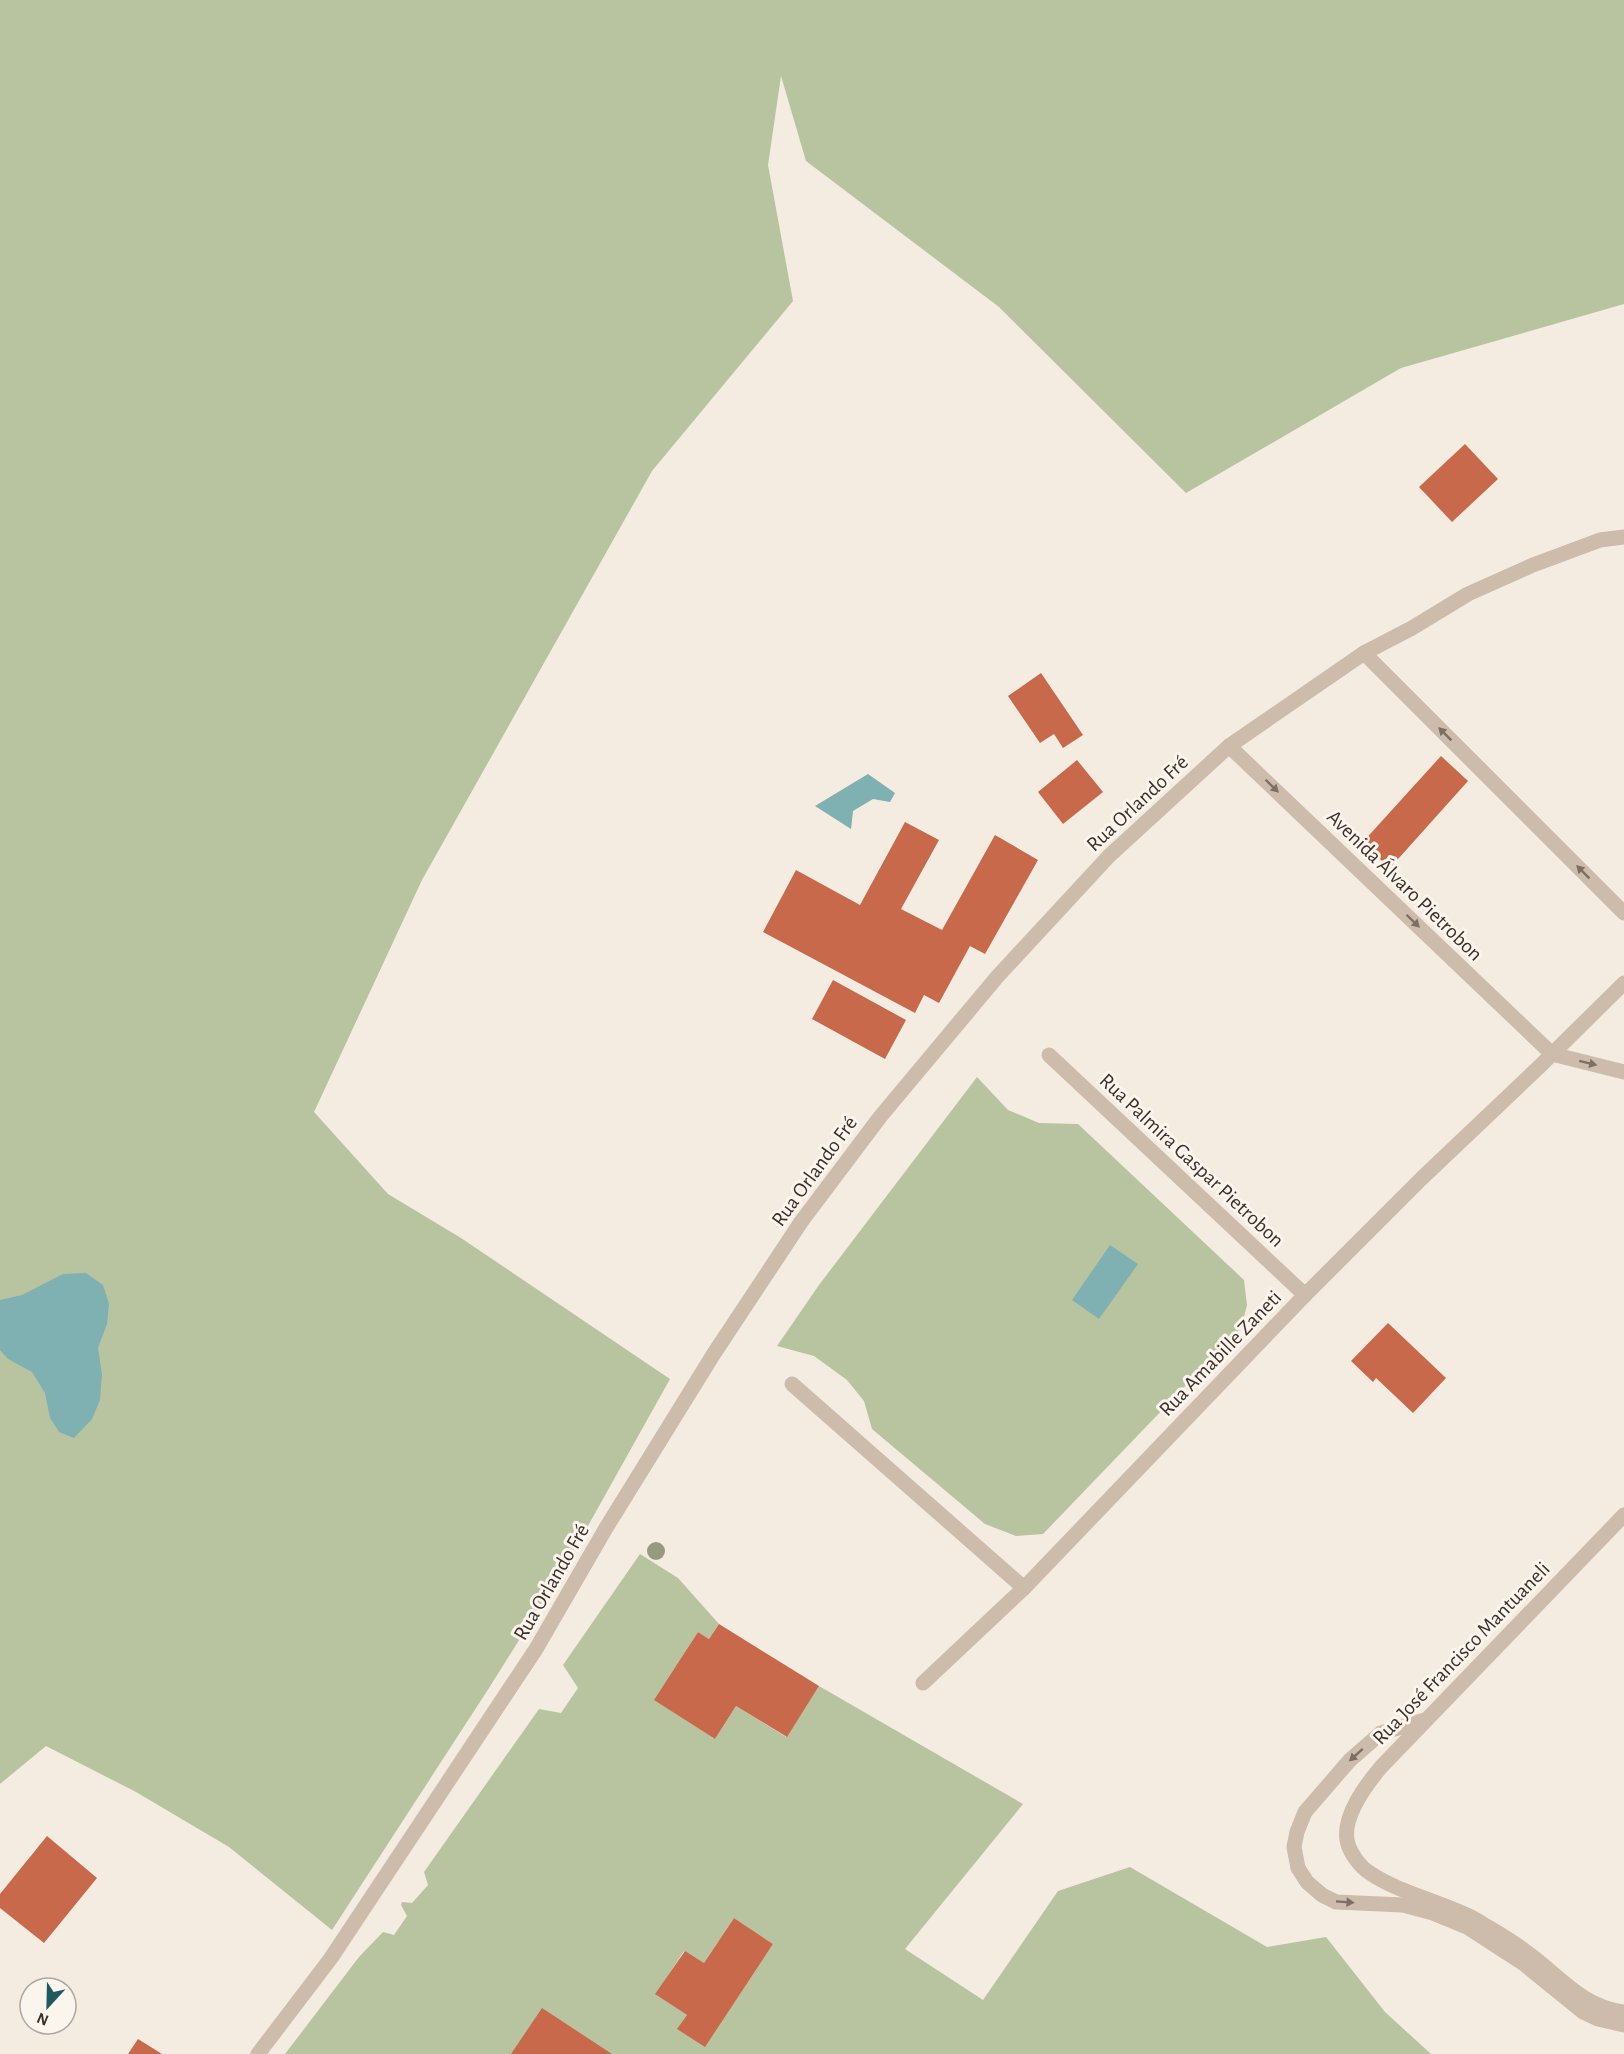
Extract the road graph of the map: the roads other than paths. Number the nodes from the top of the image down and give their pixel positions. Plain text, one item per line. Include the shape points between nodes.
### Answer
1 (1624, 537) edge
2 (1364, 653) junction
3 (1229, 746) junction
4 (1624, 913) edge
5 (1624, 983) edge
6 (1552, 1054) junction
7 (1049, 1055) dead end
8 (1624, 1072) edge
9 (1305, 1295) junction
10 (792, 1384) dead end
11 (1624, 1515) edge
12 (1024, 1588) junction
13 (923, 1683) dead end
14 (1425, 1720) junction
15 (1624, 2012) edge
16 (1624, 2025) edge
17 (258, 2054) edge

1 - 2 street, Rua Orlando Fré via 1600,540 1468,594
2 - 3 street, Rua Orlando Fré
4 -> 2 street
3 -> 6 street, Avenida Álvaro Pietrobon
3 - 17 street, Rua Orlando Fré via 1109,856 997,977 880,1117 801,1222 713,1355 532,1655 331,1958
5 - 6 street, Rua Amabille Zaneti
6 -> 8 street
6 - 9 street, Rua Amabille Zaneti
7 - 9 street, Rua Palmira Gaspar Pietrobon
9 - 12 street, Rua Amabille Zaneti
10 - 12 street
11 - 14 street, Rua José Francisco Mantuaneli
12 - 13 street, Rua Amabille Zaneti
14 - 15 street, Rua José Francisco Mantuaneli via 1368,1783 1354,1806 1347,1841 1355,1858 1384,1881 1473,1919 1525,1950 1584,1999
14 -> 16 street via 1382,1733 1350,1760 1305,1812 1294,1847 1298,1868 1322,1895 1336,1902 1403,1905 1467,1927 1524,1964 1583,2012

